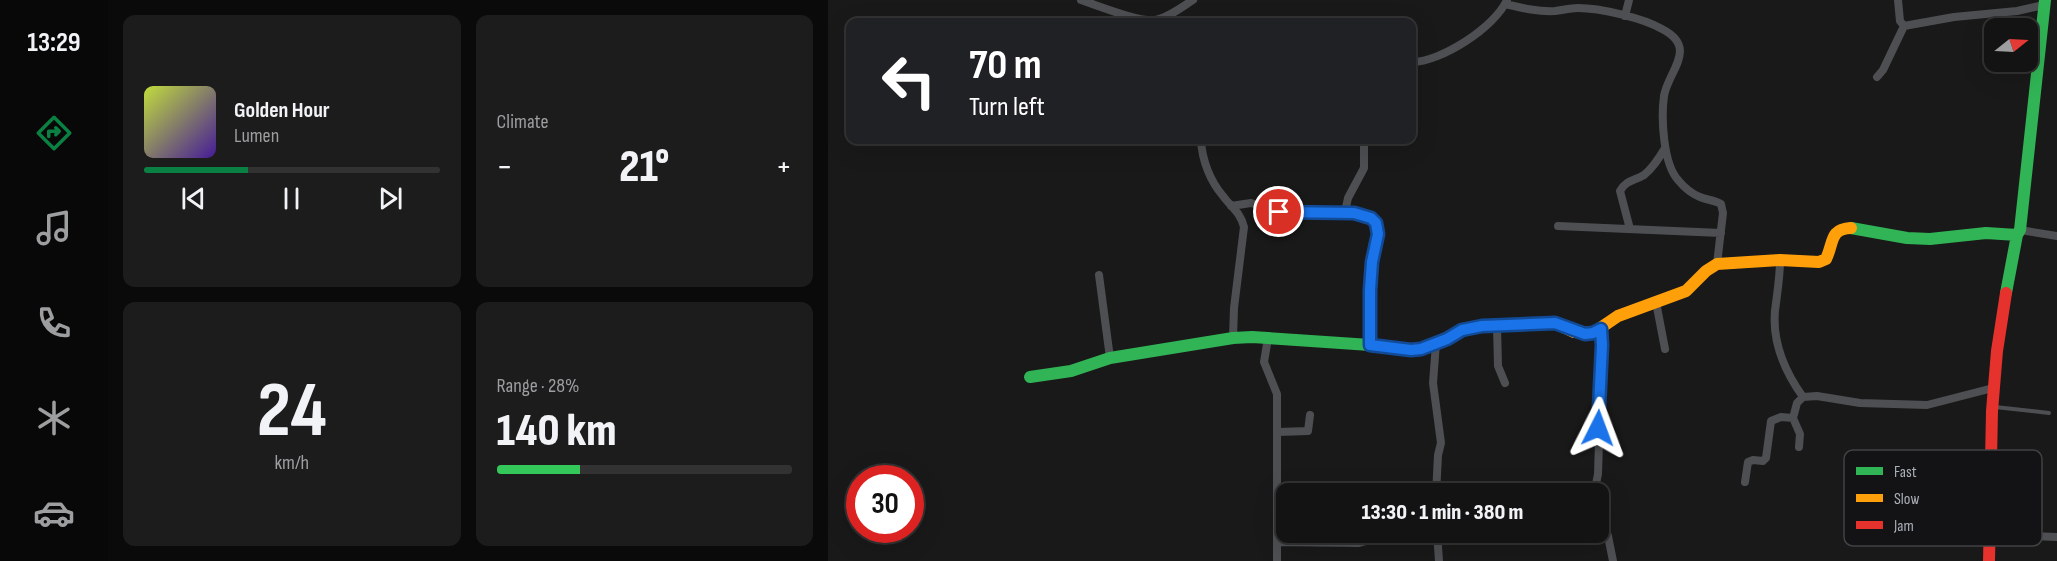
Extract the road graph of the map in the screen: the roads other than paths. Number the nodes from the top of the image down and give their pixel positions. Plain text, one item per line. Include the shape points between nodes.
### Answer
1 (1081, 0) edge
2 (1193, 0) edge
3 (1629, 0) edge
4 (1898, 0) edge
5 (1506, 2) edge
6 (2044, 3) edge
7 (1625, 16) junction
8 (1138, 18) edge
9 (1162, 18) edge
10 (1904, 27) junction
11 (1416, 61) edge
12 (1877, 77) dead end
13 (1202, 144) edge
14 (1364, 144) edge
15 (1665, 148) junction
16 (1231, 206) junction
17 (1345, 212) junction
18 (1558, 226) dead end
19 (1630, 229) junction
20 (1721, 233) junction
21 (2019, 233) junction
22 (2057, 236) edge
23 (1780, 260) junction
24 (1717, 264) junction
25 (1099, 275) dead end
26 (1656, 302) junction
27 (1497, 326) junction
28 (1601, 329) junction
29 (1233, 338) junction
30 (1268, 338) junction
31 (1436, 343) junction
32 (1370, 345) junction
33 (1665, 349) dead end
34 (1110, 358) junction
35 (1030, 377) dead end
36 (1504, 383) dead end
37 (1993, 388) junction
38 (1803, 396) junction
39 (1992, 406) junction
40 (2049, 412) dead end
41 (1310, 415) dead end
42 (1793, 418) junction
43 (1278, 432) junction
44 (1799, 447) dead end
45 (1989, 450) edge
46 (1745, 482) dead end
47 (1278, 483) edge
48 (1437, 483) edge
49 (1596, 483) edge
50 (2042, 536) edge
51 (2057, 537) edge
52 (1609, 542) edge
53 (1277, 543) edge
54 (1438, 543) edge
55 (1990, 546) edge
56 (1277, 561) edge
57 (1439, 561) edge
58 (1612, 561) edge
59 (1989, 561) edge

1 - 8 street
2 - 9 street
3 - 7 street
4 - 10 street
5 - 7 street via 1543,11 1585,8
5 - 11 street via 1485,26 1460,45
6 - 10 street via 2017,11
6 - 21 street
7 - 15 street via 1664,29 1680,50 1664,94
10 - 12 street
13 - 16 street via 1210,175
14 - 17 street via 1364,168
15 - 19 street via 1657,163 1624,183 1620,191
15 - 20 street via 1671,171 1678,180 1693,193 1721,204
16 - 17 street via 1251,203 1286,213
16 - 29 street via 1244,227
17 - 32 street via 1363,215 1376,223
18 - 19 street
19 - 20 street
20 - 24 street
21 - 22 street
21 - 23 street via 1929,239 1848,228 1834,235 1826,259
21 - 37 street via 2004,303
23 - 24 street
23 - 38 street via 1775,330 1785,367
24 - 26 street via 1686,291
25 - 34 street
26 - 28 street via 1618,316
26 - 33 street
27 - 28 street via 1555,323 1585,334
27 - 31 street via 1471,327
27 - 36 street via 1498,366
28 - 49 street
29 - 30 street
29 - 34 street
30 - 32 street
30 - 43 street via 1264,362 1277,394
31 - 32 street via 1411,350
31 - 48 street via 1433,384 1441,443
34 - 35 street via 1071,371
37 - 38 street via 1927,405
37 - 39 street
38 - 42 street
39 - 40 lane
39 - 45 street
41 - 43 street via 1308,431
42 - 44 street via 1800,434
42 - 46 street via 1771,421 1766,458 1748,462
43 - 47 street
50 - 51 street
52 - 58 street
53 - 56 street
54 - 57 street
55 - 59 street

